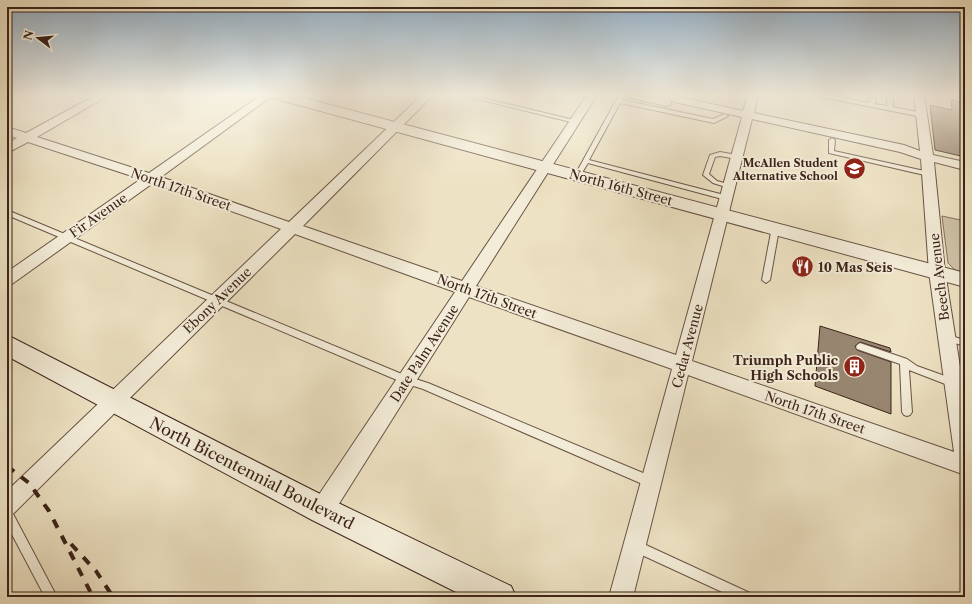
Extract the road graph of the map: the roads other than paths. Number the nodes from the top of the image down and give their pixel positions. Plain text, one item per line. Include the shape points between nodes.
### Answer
1 (54, 123) edge
2 (228, 123) edge
3 (385, 123) edge
4 (399, 123) edge
5 (574, 123) edge
6 (606, 123) edge
7 (746, 123) edge
8 (767, 123) edge
9 (773, 123) edge
10 (922, 123) edge
11 (396, 126) junction
12 (7, 131) edge
13 (27, 138) junction
14 (832, 140) junction
15 (7, 149) edge
16 (923, 156) junction
17 (737, 157) junction
18 (545, 166) junction
19 (965, 166) edge
20 (582, 168) junction
21 (929, 174) junction
22 (151, 178) junction
23 (728, 192) junction
24 (7, 212) edge
25 (722, 215) junction
26 (292, 227) junction
27 (775, 229) junction
28 (68, 237) junction
29 (937, 272) junction
30 (7, 280) edge
31 (766, 280) dead end
32 (965, 280) edge
33 (466, 289) junction
34 (217, 300) junction
35 (947, 338) junction
36 (965, 343) edge
37 (7, 345) edge
38 (860, 347) dead end
39 (904, 362) junction
40 (682, 366) junction
41 (406, 380) junction
42 (953, 383) junction
43 (112, 402) junction
44 (907, 412) dead end
45 (965, 459) edge
46 (965, 464) edge
47 (651, 482) junction
48 (7, 506) edge
49 (322, 510) junction
50 (7, 514) edge
51 (634, 546) junction
52 (51, 597) edge
53 (500, 597) edge
54 (621, 597) edge
55 (746, 597) edge

1 - 13 street
2 - 22 street, Fir Avenue
3 - 11 street, North 16th Street
4 - 11 street, Ebony Avenue
5 - 18 street, Date Palm Avenue
6 - 20 lane
7 - 17 street, Cedar Avenue
8 - 14 street
9 - 16 street via 904,149
10 - 16 street, Beech Avenue
11 - 18 street, North 16th Street
11 - 26 street, Ebony Avenue
12 - 13 street, North 17th Street
13 - 15 street
13 - 22 street, North 17th Street
14 - 16 street via 905,156
14 - 21 lane via 831,152
16 - 19 street
16 - 21 street, Beech Avenue
17 - 23 street, Cedar Avenue
17 - 23 lane via 720,154 712,156 706,175
18 - 20 street, North 16th Street
18 - 33 street, Date Palm Avenue
20 - 23 lane
20 - 25 street, North 16th Street
21 - 29 street, Beech Avenue
22 - 26 street, North 17th Street
22 - 28 street, Fir Avenue
23 - 25 street, Cedar Avenue
24 - 28 lane
25 - 27 street, North 16th Street
25 - 40 street, Cedar Avenue
26 - 33 street, North 17th Street
26 - 34 street, Ebony Avenue
27 - 29 street, North 16th Street
27 - 31 lane
28 - 30 street, Fir Avenue
28 - 34 lane
29 - 32 street, North 16th Street
29 - 35 street, Beech Avenue
33 - 40 street, North 17th Street
33 - 41 street, Date Palm Avenue
34 - 41 lane
34 - 43 street, Ebony Avenue
35 - 36 lane
35 - 42 street, Beech Avenue
37 - 43 main road, North Bicentennial Boulevard
38 - 39 lane
39 - 42 lane via 914,369
39 - 44 lane
40 - 46 street, North 17th Street
40 - 47 street, Cedar Avenue
41 - 47 lane
41 - 49 street, Date Palm Avenue
42 - 45 street, Beech Avenue
43 - 48 street, Ebony Avenue
43 - 49 main road, North Bicentennial Boulevard
47 - 51 street, Cedar Avenue
49 - 53 main road, North Bicentennial Boulevard
50 - 52 lane
51 - 54 street, Cedar Avenue
51 - 55 lane

